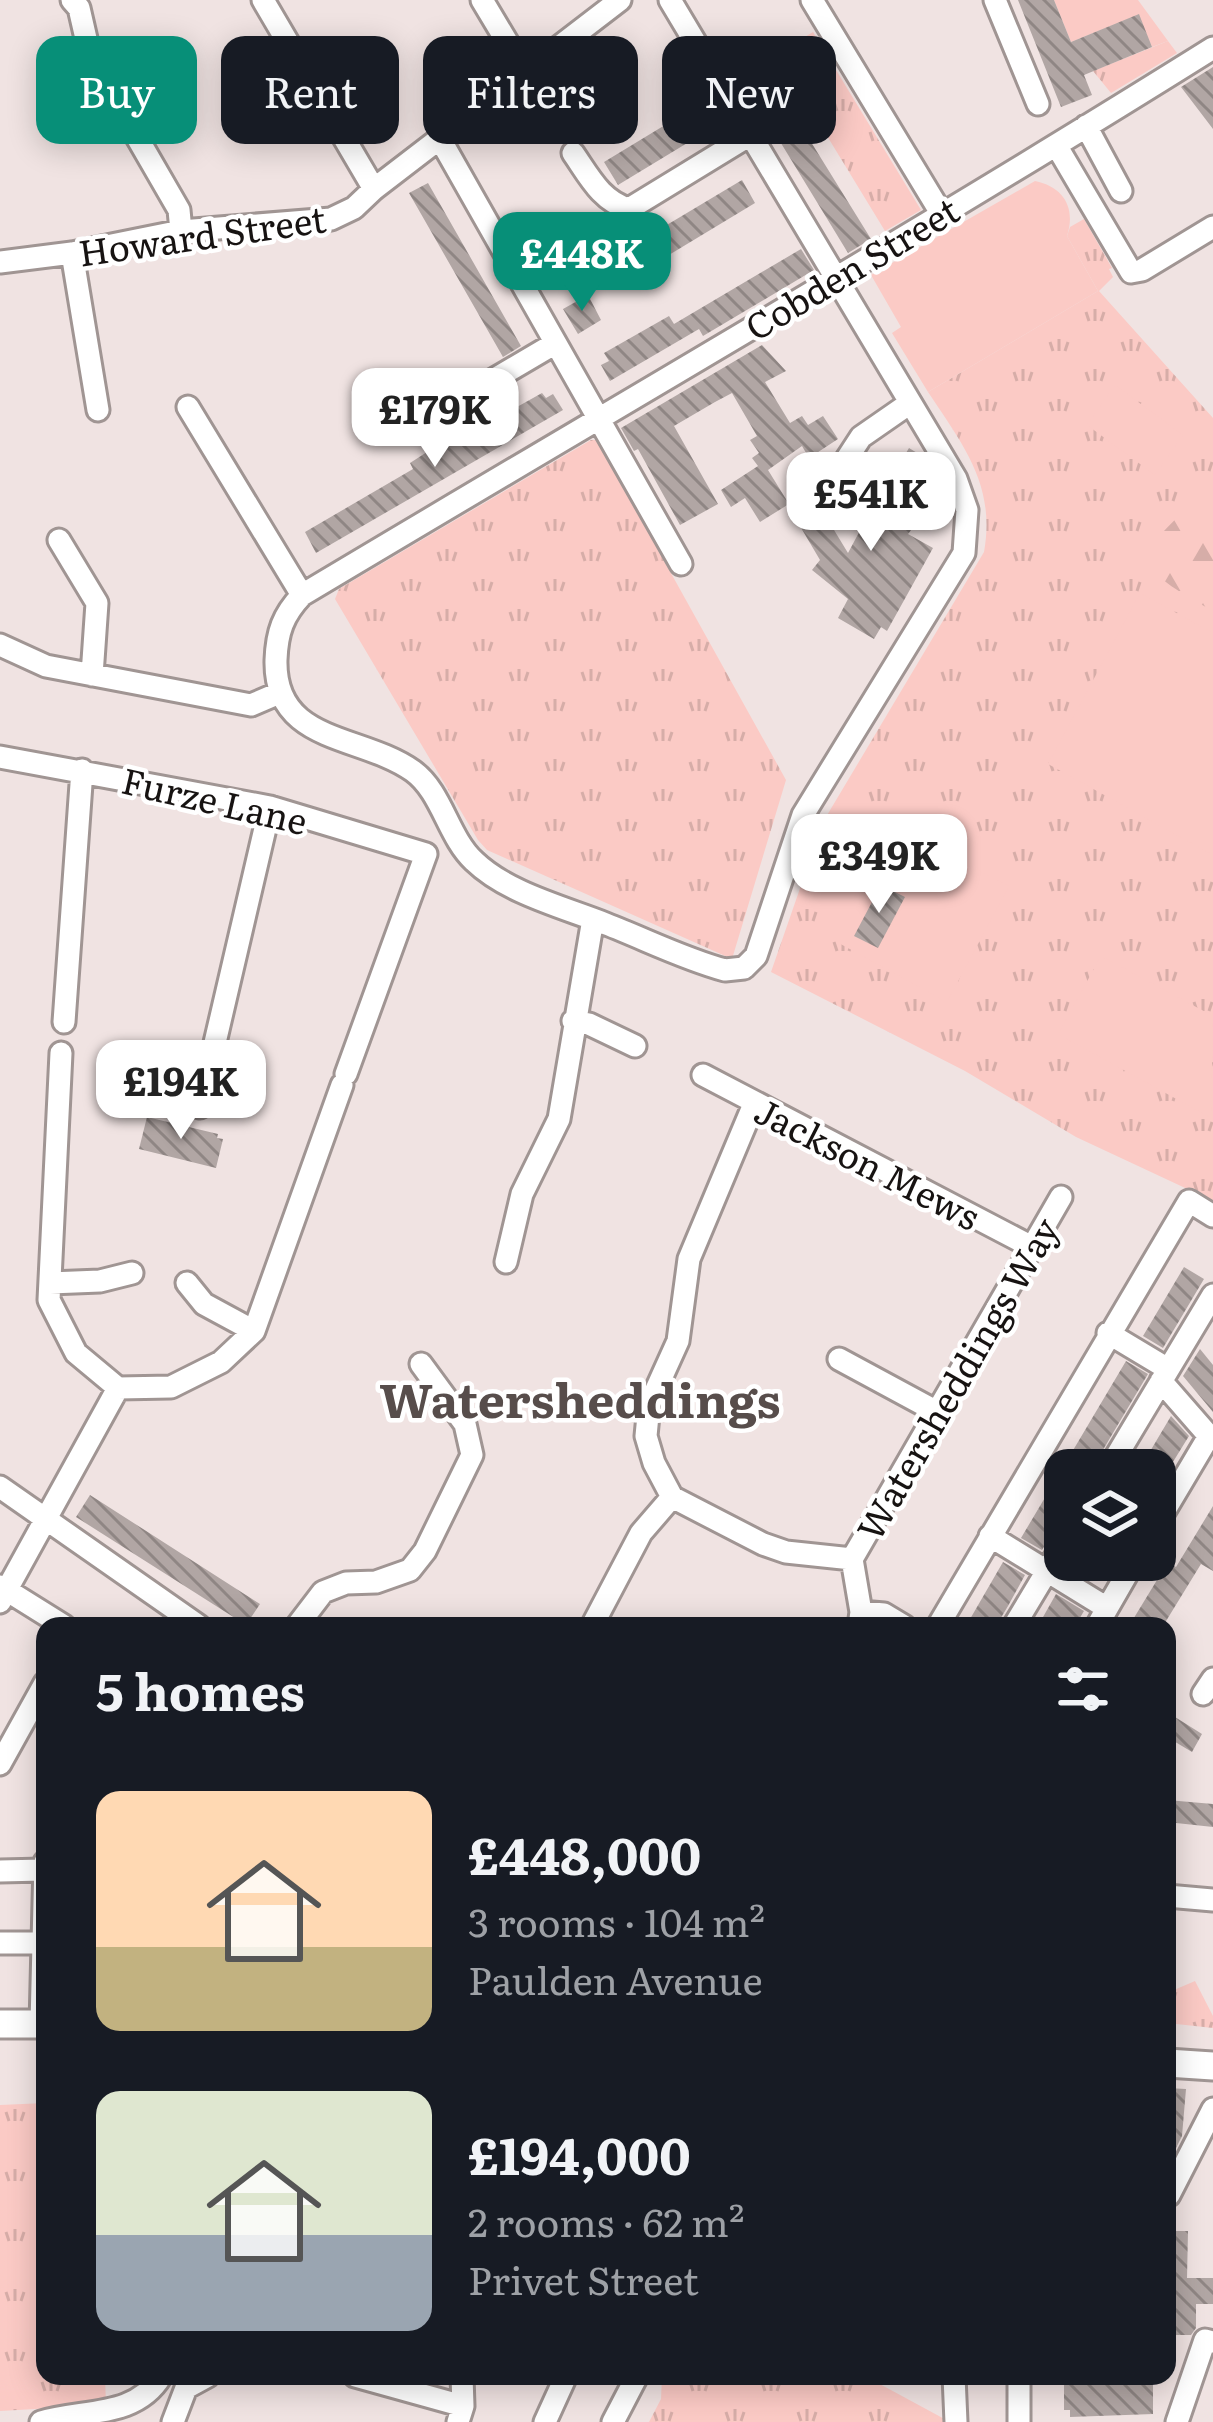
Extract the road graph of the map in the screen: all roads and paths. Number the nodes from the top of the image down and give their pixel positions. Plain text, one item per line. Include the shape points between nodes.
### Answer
1 (72, 0) edge
2 (263, 0) edge
3 (482, 0) edge
4 (620, 0) edge
5 (670, 0) edge
6 (812, 0) edge
7 (995, 0) edge
8 (504, 36) edge
9 (572, 36) edge
10 (691, 36) edge
11 (1213, 48) edge
12 (1038, 104) dead end
13 (1086, 126) junction
14 (433, 144) edge
15 (443, 144) edge
16 (735, 144) edge
17 (755, 144) edge
18 (1056, 145) junction
19 (573, 153) dead end
20 (374, 189) junction
21 (1121, 191) dead end
22 (941, 213) junction
23 (1213, 226) edge
24 (181, 231) junction
25 (71, 253) junction
26 (0, 262) edge
27 (834, 276) junction
28 (554, 344) junction
29 (464, 398) dead end
30 (910, 403) junction
31 (188, 407) dead end
32 (98, 410) dead end
33 (597, 419) junction
34 (833, 480) dead end
35 (58, 540) dead end
36 (681, 564) dead end
37 (302, 595) junction
38 (0, 645) edge
39 (92, 675) junction
40 (279, 693) junction
41 (0, 757) edge
42 (82, 770) junction
43 (270, 807) junction
44 (593, 919) junction
45 (573, 1021) junction
46 (64, 1022) dead end
47 (635, 1046) dead end
48 (62, 1053) dead end
49 (703, 1075) dead end
50 (754, 1104) junction
51 (200, 1107) dead end
52 (1061, 1197) dead end
53 (1213, 1216) edge
54 (1034, 1248) junction
55 (506, 1262) dead end
56 (132, 1273) dead end
57 (50, 1283) junction
58 (187, 1283) dead end
59 (1213, 1295) edge
60 (1206, 1326) edge
61 (254, 1331) junction
62 (1108, 1333) junction
63 (838, 1359) dead end
64 (422, 1364) dead end
65 (1164, 1375) junction
66 (118, 1388) junction
67 (939, 1413) junction
68 (1211, 1438) edge
69 (1120, 1449) edge
70 (0, 1486) edge
71 (1176, 1494) edge
72 (672, 1497) junction
73 (47, 1519) junction
74 (990, 1536) junction
75 (852, 1559) junction
76 (1044, 1571) edge
77 (1044, 1575) edge
78 (1057, 1581) edge
79 (1123, 1581) edge
80 (2, 1593) edge
81 (47, 1617) edge
82 (171, 1617) edge
83 (304, 1617) edge
84 (597, 1617) edge
85 (860, 1617) edge
86 (943, 1617) edge
87 (1019, 1617) edge
88 (1102, 1617) edge
89 (36, 1700) edge
90 (0, 1764) edge
91 (36, 1867) edge
92 (0, 1871) edge
93 (1176, 1897) edge
94 (1213, 1900) edge
95 (0, 1943) edge
96 (36, 1943) edge
97 (0, 2024) edge
98 (36, 2025) edge
99 (1176, 2063) edge
100 (1213, 2066) edge
101 (1213, 2109) edge
102 (1206, 2143) edge
103 (1176, 2185) edge
104 (1209, 2341) edge
105 (155, 2385) edge
106 (192, 2385) edge
107 (380, 2385) edge
108 (562, 2385) edge
109 (632, 2385) edge
110 (954, 2385) edge
111 (1019, 2385) edge
112 (460, 2414) edge
113 (41, 2422) edge
114 (173, 2422) edge
115 (544, 2422) edge
116 (613, 2422) edge
117 (956, 2422) edge
118 (1019, 2422) edge
119 (1177, 2422) edge

1 - 24 street via 90,56 179,210
2 - 20 street
3 - 8 street
4 - 9 street, Howard Street
5 - 10 street
6 - 22 street
7 - 12 street
11 - 13 street, Cobden Street
13 - 18 street, Cobden Street
13 - 21 street
14 - 20 street, Howard Street
15 - 28 street
16 - 19 street via 629,209 602,195
17 - 27 street
18 - 22 street, Cobden Street
18 - 23 street via 1131,272
20 - 24 street, Howard Street via 331,219
22 - 27 street, Cobden Street
24 - 25 street, Howard Street
25 - 26 street, Howard Street
25 - 32 street
27 - 30 street
27 - 33 street, Cobden Street
28 - 29 street
28 - 33 street
30 - 34 street via 861,437
30 - 44 street via 961,490 967,542 803,815 751,964 707,965
31 - 37 street
33 - 36 street
33 - 37 street, Cobden Street
35 - 39 street via 97,603
37 - 40 street via 277,636
38 - 39 street
39 - 40 street via 250,704
40 - 44 street via 298,719 414,772 477,865
41 - 42 street, Furze Lane
42 - 43 street, Furze Lane
42 - 46 street
43 - 51 street
43 - 61 street, Furze Lane via 426,854
44 - 45 street
45 - 47 street
45 - 55 street via 559,1119 521,1194
48 - 57 street
49 - 50 street, Jackson Mews
50 - 54 street, Jackson Mews
50 - 72 street via 689,1259 678,1341 649,1405 646,1436
52 - 54 street, Watersheddings Way
53 - 62 street via 1190,1201
54 - 67 street, Watersheddings Way
56 - 57 street
57 - 66 street via 49,1300 76,1353
58 - 61 street via 204,1304
59 - 60 street
60 - 65 street
61 - 66 street via 221,1361 171,1387
62 - 65 street
62 - 74 street
63 - 67 street
64 - 83 street via 465,1424 472,1455 410,1570 323,1592
65 - 68 street
65 - 69 street
66 - 73 street
67 - 75 street, Watersheddings Way
68 - 71 street
70 - 73 street
72 - 75 street via 786,1552
72 - 84 street via 641,1533
73 - 80 street
73 - 82 street
74 - 76 street
74 - 86 street
75 - 85 street
77 - 87 street
78 - 88 street
79 - 88 street
80 - 81 street
89 - 90 street
91 - 92 street
93 - 94 street
95 - 96 street
97 - 98 main road
99 - 100 main road
101 - 102 street
102 - 103 street
104 - 119 street
105 - 113 street via 125,2407
106 - 114 street
107 - 112 street
108 - 115 street
109 - 116 street
110 - 117 street
111 - 118 street

